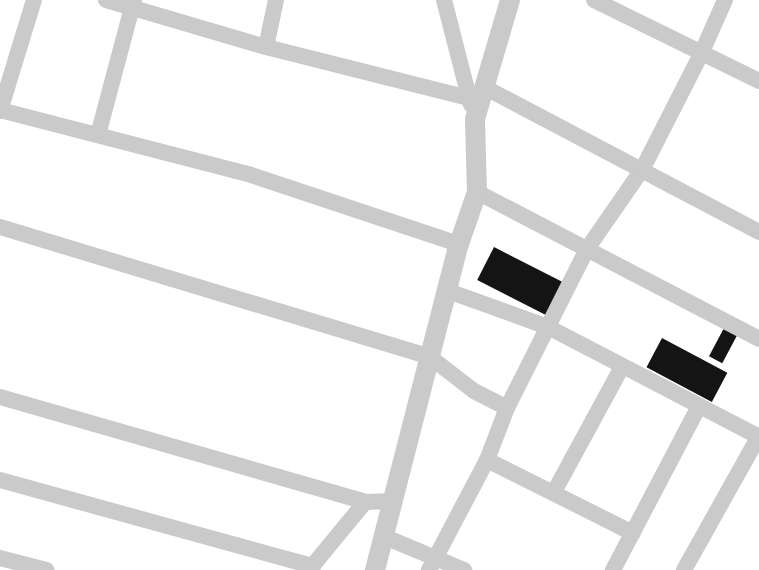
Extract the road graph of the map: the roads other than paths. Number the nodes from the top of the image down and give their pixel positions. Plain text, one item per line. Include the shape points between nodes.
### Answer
1 (34, 0) edge
2 (106, 0) edge
3 (276, 0) edge
4 (444, 0) edge
5 (510, 0) edge
6 (594, 0) edge
7 (725, 0) edge
8 (133, 4) edge
9 (266, 47) junction
10 (701, 54) junction
11 (759, 81) edge
12 (476, 92) junction
13 (0, 110) edge
14 (98, 135) junction
15 (642, 168) junction
16 (476, 192) junction
17 (0, 228) edge
18 (759, 232) edge
19 (459, 244) junction
20 (587, 249) junction
21 (448, 291) junction
22 (548, 328) junction
23 (759, 339) edge
24 (430, 357) junction
25 (622, 367) junction
26 (0, 397) edge
27 (699, 406) junction
28 (507, 408) junction
29 (759, 437) edge
30 (487, 460) junction
31 (0, 480) edge
32 (554, 492) junction
33 (364, 502) junction
34 (393, 502) junction
35 (633, 533) junction
36 (385, 537) junction
37 (0, 558) edge
38 (432, 564) edge
39 (15, 566) edge
40 (311, 568) edge
41 (46, 570) edge
42 (375, 570) edge
43 (464, 570) edge
44 (613, 570) edge
45 (684, 570) edge

1 - 13 street
2 - 8 street
3 - 9 street
4 - 12 street
5 - 12 street
6 - 10 street
7 - 10 street
8 - 9 street
8 - 14 street
9 - 12 street
10 - 11 street
10 - 15 street
12 - 15 street
12 - 16 street
13 - 14 street
14 - 19 street via 251,175
15 - 18 street
15 - 20 street
16 - 19 street
16 - 20 street
17 - 24 street
19 - 21 street
20 - 22 street
20 - 23 street
21 - 22 street
21 - 24 street
22 - 25 street
22 - 28 street
24 - 28 street via 474,391
24 - 34 street
25 - 27 street
25 - 32 street
26 - 33 street
27 - 29 street
27 - 35 street
28 - 30 street
29 - 45 street
30 - 32 street
30 - 38 street
31 - 40 street
32 - 35 street
33 - 34 street
33 - 40 street
34 - 36 street
35 - 44 street
36 - 38 street
36 - 42 street
37 - 39 street
38 - 43 street
39 - 41 street

